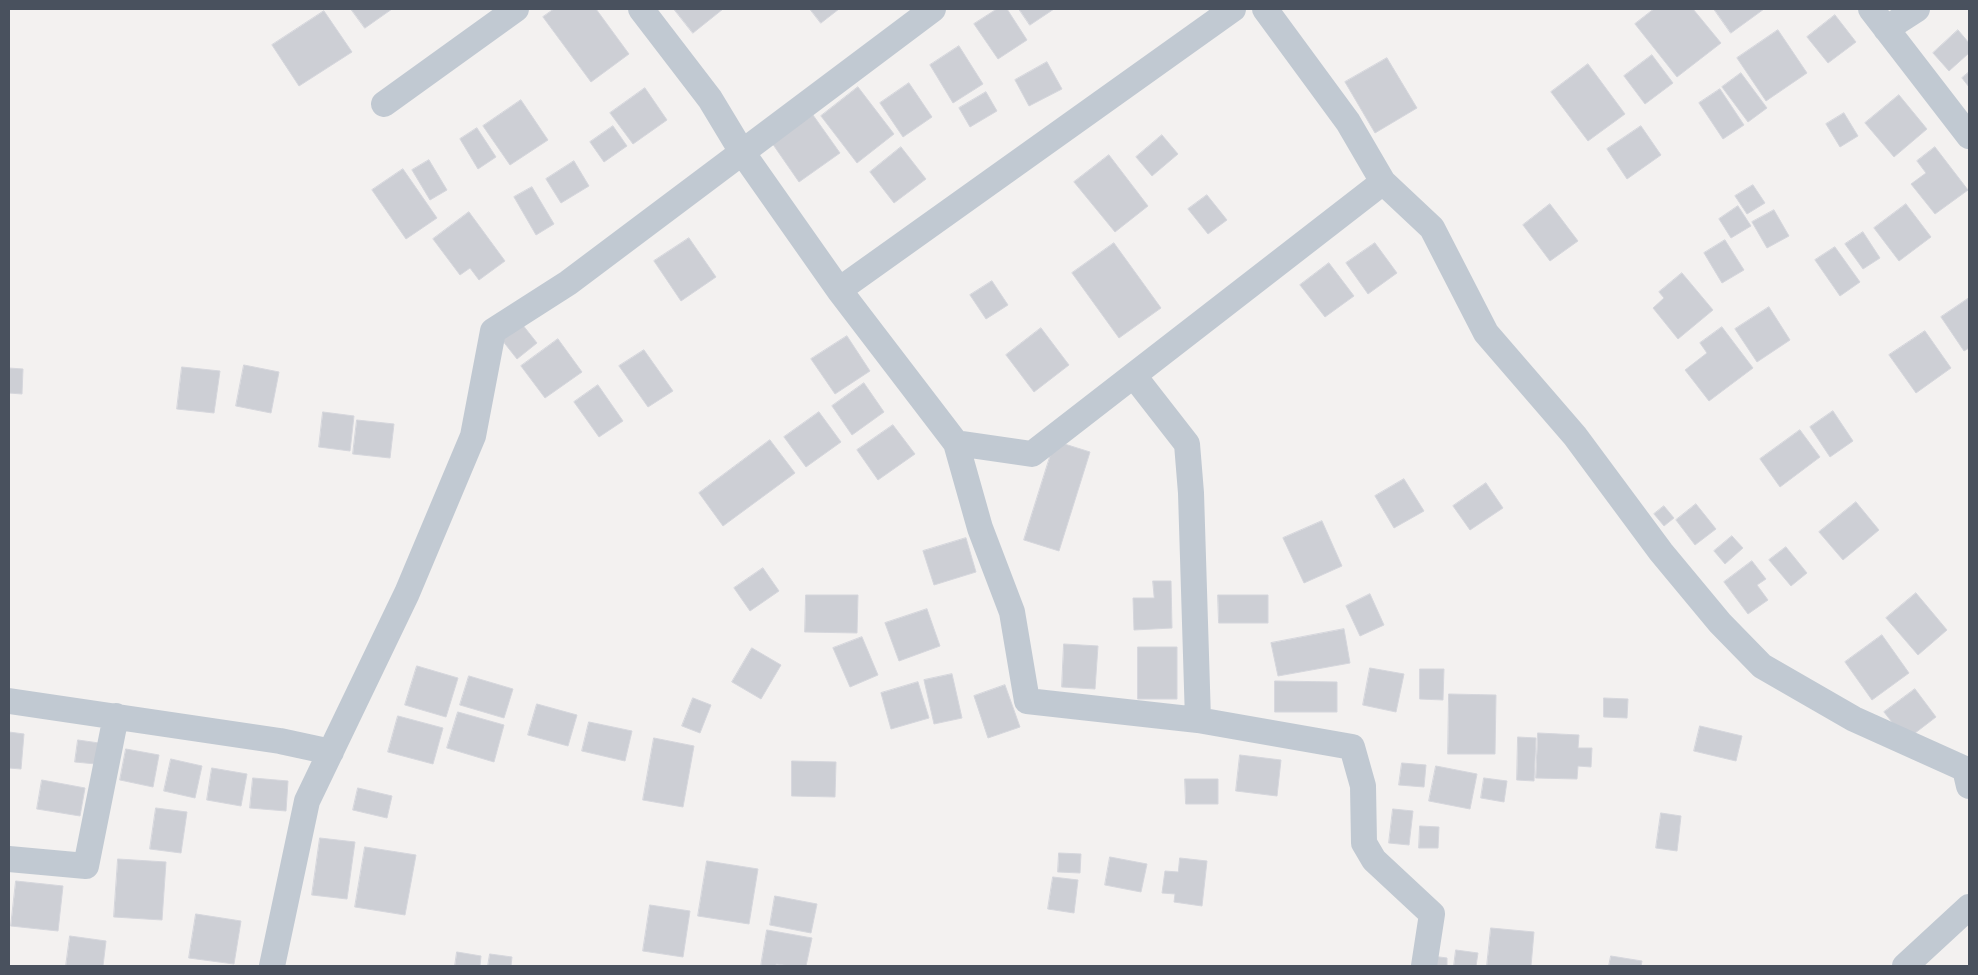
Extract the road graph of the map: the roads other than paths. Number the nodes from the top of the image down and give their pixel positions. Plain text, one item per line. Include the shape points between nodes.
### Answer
1 (516, 9) edge
2 (641, 9) edge
3 (933, 9) edge
4 (1233, 9) edge
5 (1265, 9) edge
6 (1917, 9) edge
7 (1879, 19) edge
8 (384, 104) dead end
9 (1969, 136) edge
10 (742, 152) junction
11 (1383, 182) junction
12 (839, 290) junction
13 (1134, 376) junction
14 (956, 443) junction
15 (9, 701) edge
16 (116, 716) junction
17 (1198, 720) junction
18 (331, 752) junction
19 (1969, 786) edge
20 (9, 859) edge
21 (1969, 907) edge
22 (272, 966) edge
23 (1424, 966) edge
24 (1905, 966) edge

1 - 8 street
2 - 10 street via 710,99
3 - 10 street
4 - 12 street
5 - 11 street via 1348,122
6 - 7 street
7 - 9 street
10 - 12 street
10 - 18 street via 568,283 493,330 473,436 407,593
11 - 13 street
11 - 19 street via 1432,228 1486,332 1575,436 1720,623 1762,666 1854,719 1965,770
12 - 14 street
13 - 14 street via 1032,454
13 - 17 street via 1187,444
14 - 17 street via 980,528 1012,612 1027,701
15 - 16 street
16 - 18 street
16 - 20 street via 86,866
17 - 23 street via 1352,747 1362,786 1364,843 1374,860 1432,914
18 - 22 street via 307,801
21 - 24 street

